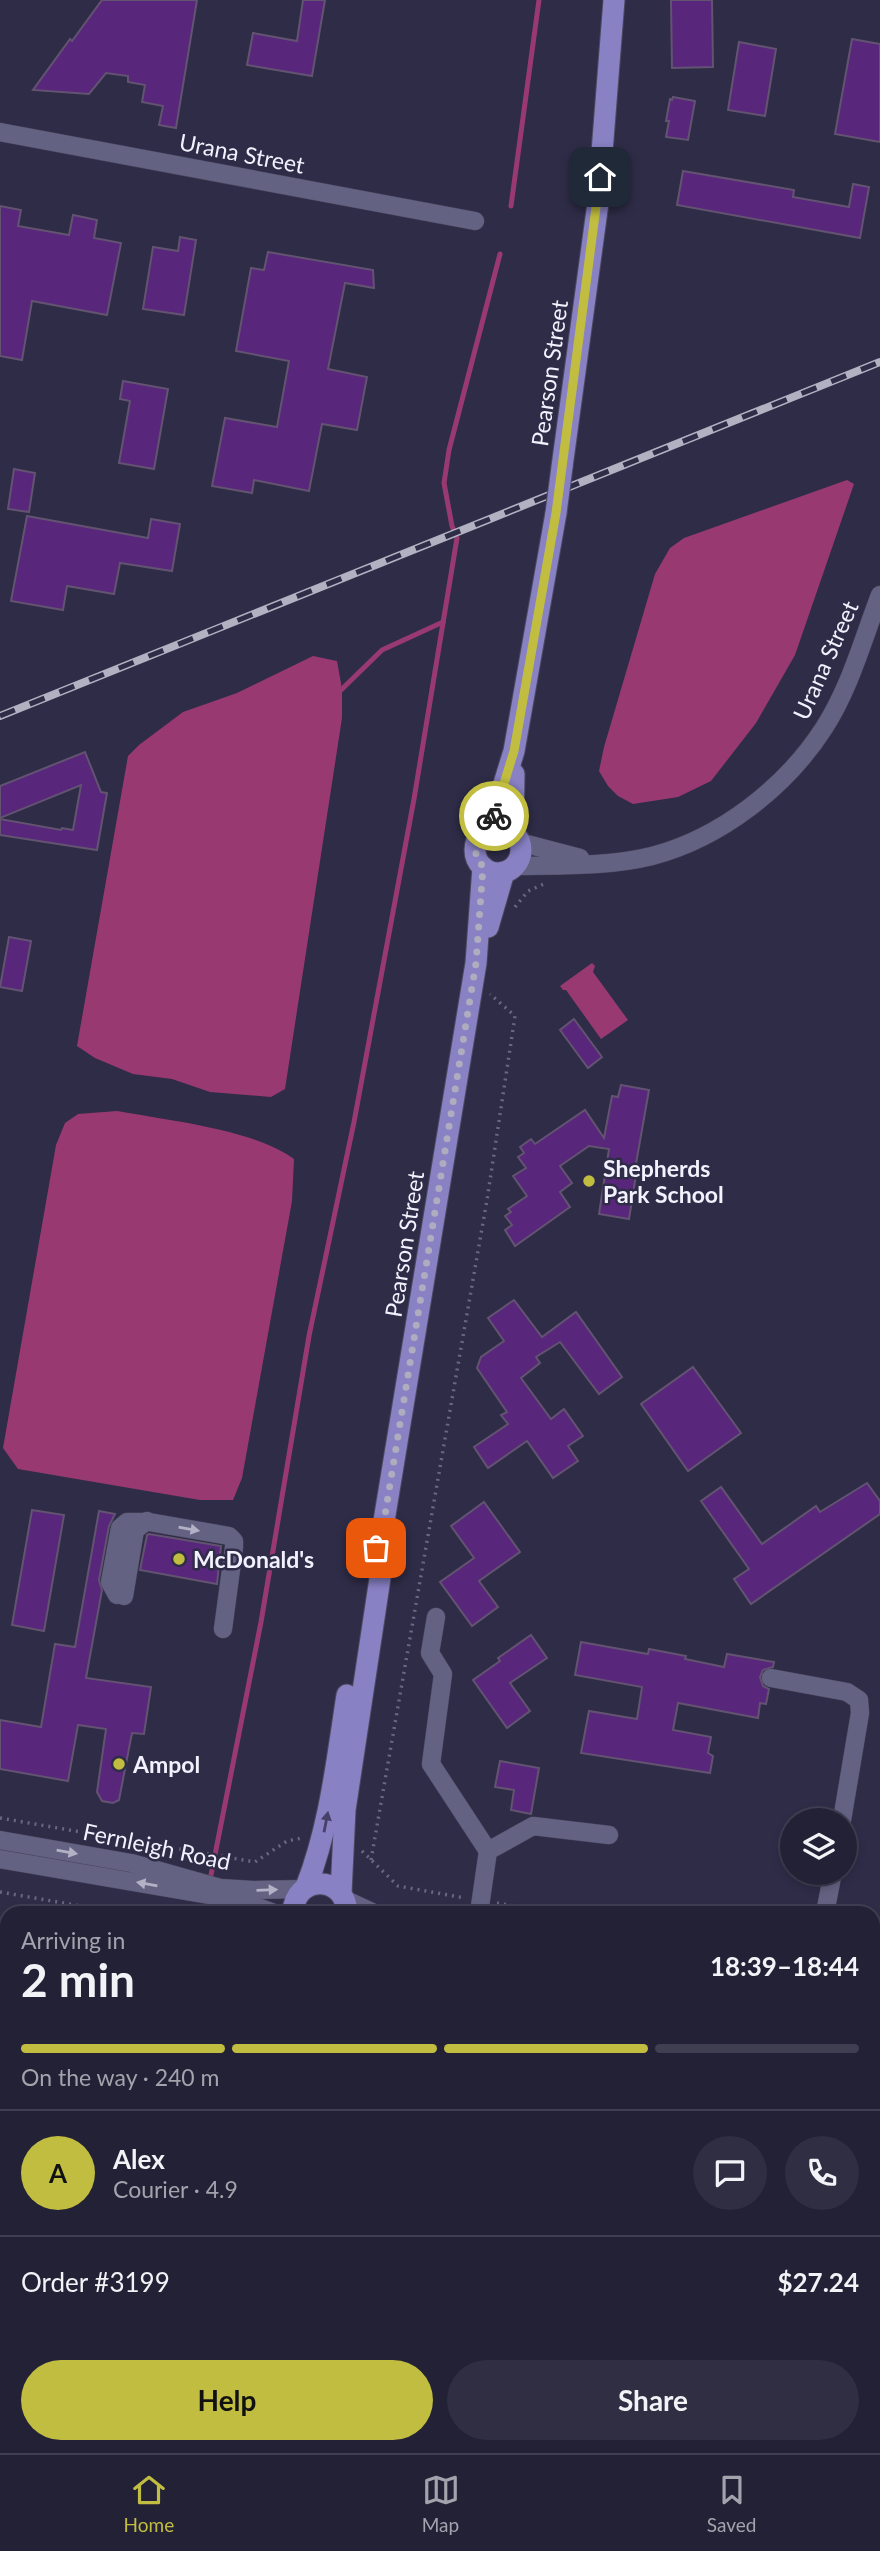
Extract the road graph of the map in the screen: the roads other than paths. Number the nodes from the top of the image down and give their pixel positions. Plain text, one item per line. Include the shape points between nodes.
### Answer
1 (614, 0) edge
2 (0, 132) edge
3 (475, 221) dead end
4 (880, 595) edge
5 (514, 751) junction
6 (490, 829) junction
7 (516, 838) junction
8 (600, 863) junction
9 (483, 867) junction
10 (509, 869) junction
11 (476, 963) junction
12 (382, 1533) junction
13 (121, 1595) dead end
14 (436, 1617) dead end
15 (223, 1629) dead end
16 (771, 1678) dead end
17 (844, 1808) edge
18 (609, 1835) dead end
19 (0, 1840) edge
20 (488, 1851) junction
21 (0, 1859) edge
22 (830, 1885) edge
23 (305, 1888) junction
24 (345, 1902) edge
25 (255, 1906) edge
26 (294, 1906) edge
27 (480, 1906) edge
28 (826, 1906) edge

1 - 5 main road, Pearson Street, bridge via 598,204 556,513
2 - 3 street, Urana Street
4 - 8 street, Urana Street via 825,727 775,785 751,807 691,842 651,856
5 - 6 main road, Pearson Street
5 - 7 main road, Pearson Street
6 - 7 main road via 502,828
6 - 9 main road, Pearson Street via 476,842 476,856
7 - 8 street, Urana Street
7 - 10 main road, Pearson Street via 520,855
8 - 10 street, Urana Street
9 - 10 main road via 493,872
9 - 11 main road, Pearson Street
10 - 11 main road, Pearson Street
11 - 12 main road, Pearson Street
23 -> 12 main road, Pearson Street via 324,1831 370,1564
12 - 24 main road, Pearson Street via 382,1565 345,1810
13 -> 15 street via 110,1582 120,1528 127,1522 147,1521 229,1536 234,1547
14 - 20 street via 430,1653 443,1675 430,1765
16 - 17 street via 848,1692 859,1700
18 - 20 street via 533,1826
19 -> 23 street, Fernleigh Road via 131,1863 220,1888
20 - 27 street
25 -> 21 street, Fernleigh Road
22 - 28 street
23 - 24 main road via 324,1883 333,1886
23 - 26 main road, Pearson Street

